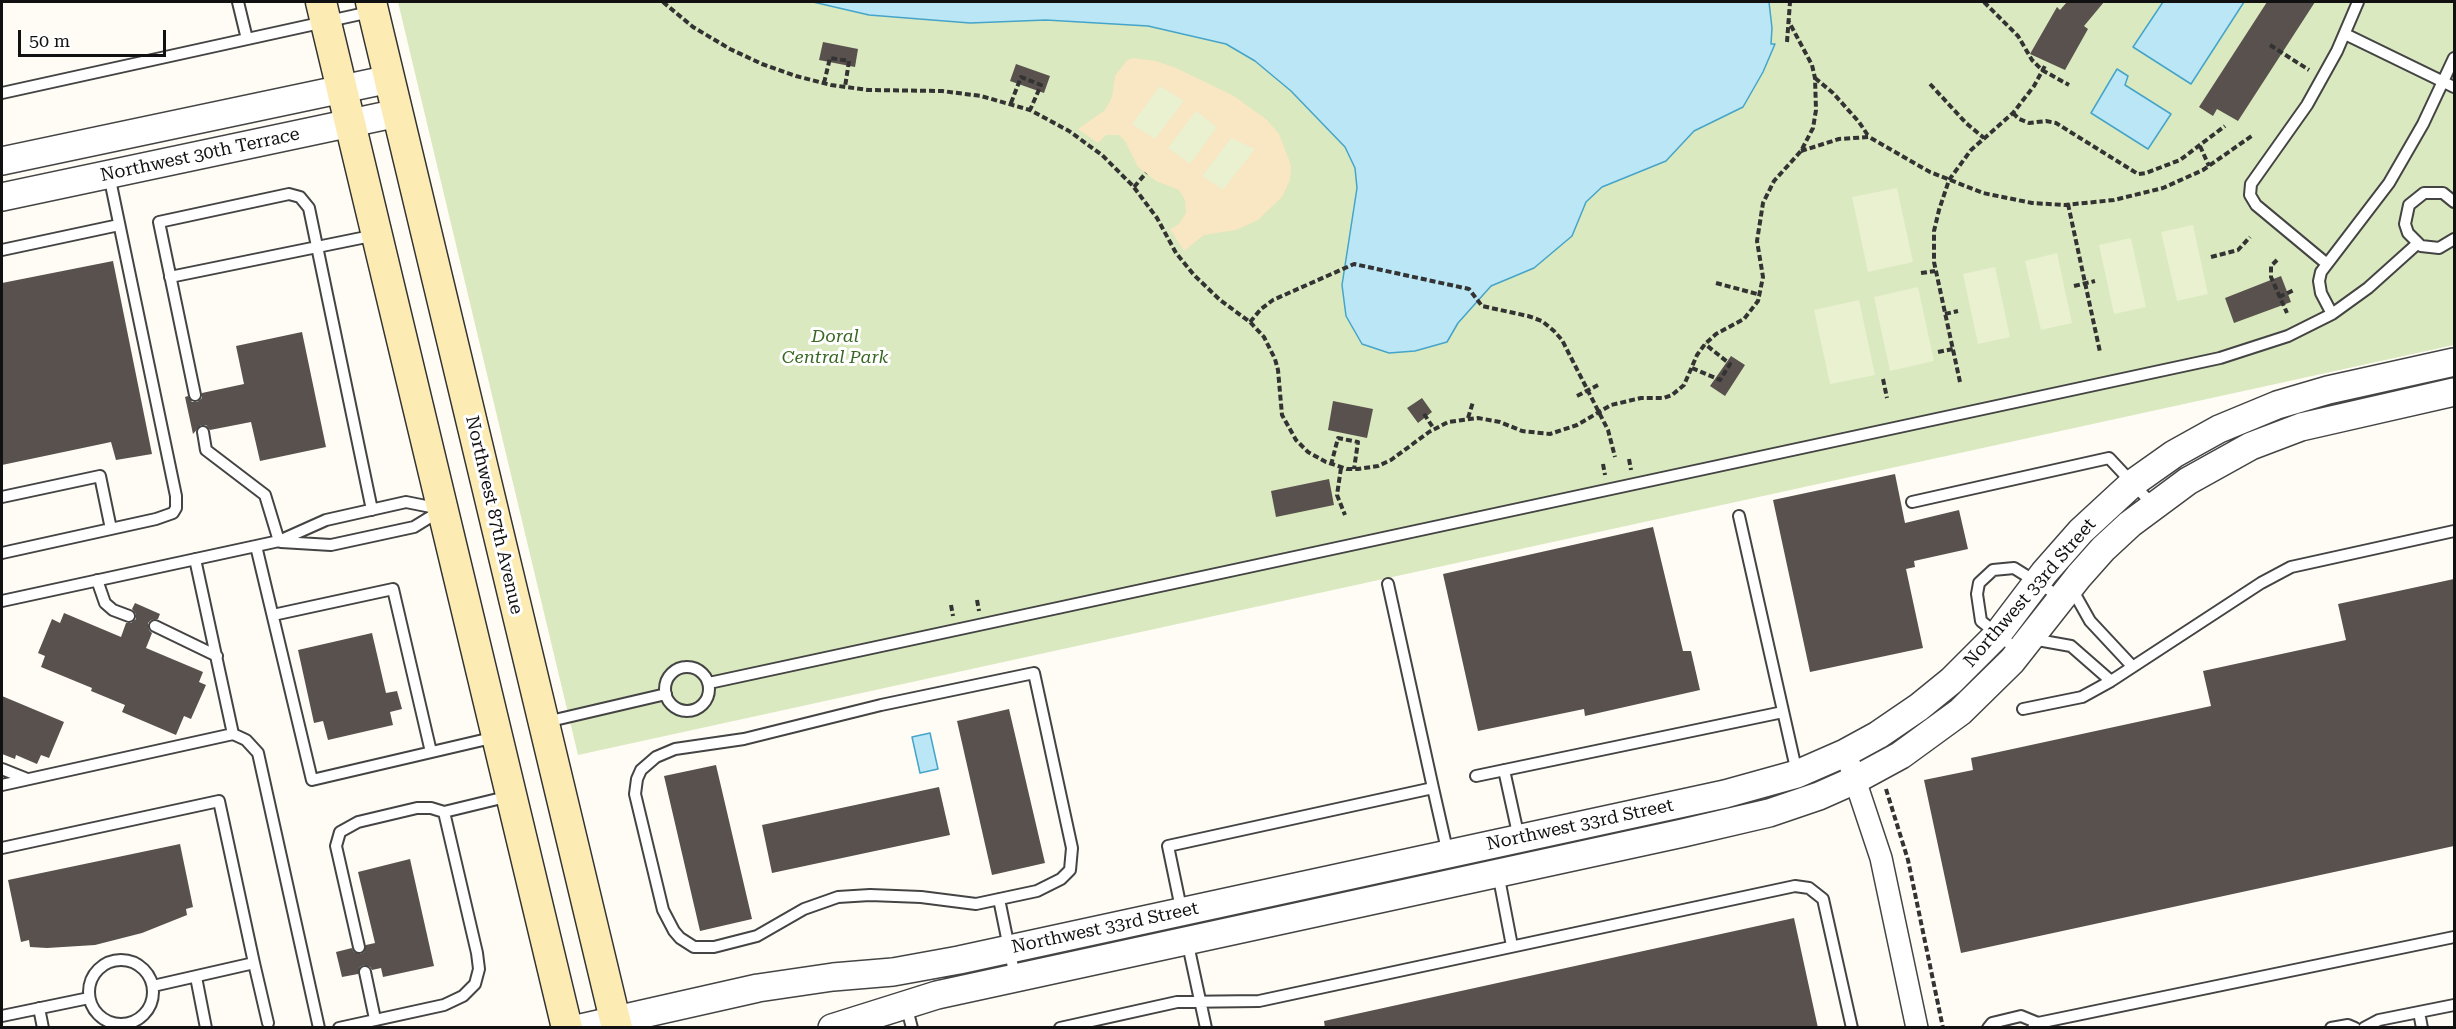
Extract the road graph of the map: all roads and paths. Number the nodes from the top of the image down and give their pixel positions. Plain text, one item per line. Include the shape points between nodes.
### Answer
1 (238, 2) edge
2 (663, 2) edge
3 (672, 2) edge
4 (1790, 2) edge
5 (1983, 2) edge
6 (2358, 2) edge
7 (372, 6) edge
8 (668, 6) junction
9 (324, 12) edge
10 (1788, 20) junction
11 (2344, 34) junction
12 (247, 39) junction
13 (1787, 42) dead end
14 (2270, 45) dead end
15 (2454, 58) edge
16 (2046, 63) dead end
17 (2042, 70) junction
18 (2309, 70) dead end
19 (1815, 78) junction
20 (390, 79) junction
21 (2444, 82) junction
22 (824, 83) junction
23 (1930, 84) dead end
24 (2069, 85) dead end
25 (845, 87) junction
26 (2454, 87) edge
27 (342, 89) junction
28 (2, 93) edge
29 (1011, 103) junction
30 (1030, 110) junction
31 (398, 113) junction
32 (2013, 113) junction
33 (350, 124) junction
34 (2226, 126) dead end
35 (2253, 135) dead end
36 (1869, 137) junction
37 (1984, 138) junction
38 (101, 140) junction
39 (2200, 146) junction
40 (1801, 151) junction
41 (2, 160) edge
42 (2209, 166) junction
43 (1146, 173) dead end
44 (109, 174) junction
45 (1949, 180) junction
46 (1134, 187) junction
47 (2453, 195) edge
48 (2, 197) edge
49 (2068, 204) junction
50 (119, 225) junction
51 (376, 235) junction
52 (2250, 237) dead end
53 (2454, 239) edge
54 (2418, 244) junction
55 (317, 247) junction
56 (2, 250) edge
57 (2211, 257) dead end
58 (2277, 260) dead end
59 (2327, 264) junction
60 (1935, 271) junction
61 (1921, 273) dead end
62 (170, 277) junction
63 (2095, 281) dead end
64 (1716, 284) dead end
65 (2085, 284) junction
66 (2074, 286) dead end
67 (2294, 290) dead end
68 (1761, 295) junction
69 (2279, 297) junction
70 (1958, 311) dead end
71 (2286, 313) dead end
72 (1945, 314) junction
73 (2331, 314) junction
74 (1250, 322) junction
75 (1705, 344) junction
76 (1953, 349) junction
77 (1938, 352) dead end
78 (2100, 352) dead end
79 (2454, 362) edge
80 (1692, 368) junction
81 (1883, 379) dead end
82 (1960, 382) dead end
83 (1598, 385) dead end
84 (1588, 391) junction
85 (2454, 392) edge
86 (195, 395) dead end
87 (1577, 396) dead end
88 (1887, 398) dead end
89 (1473, 402) dead end
90 (1599, 412) junction
91 (1424, 414) dead end
92 (1468, 418) junction
93 (1434, 429) junction
94 (203, 432) dead end
95 (1615, 457) dead end
96 (1629, 459) dead end
97 (1603, 464) dead end
98 (1331, 465) junction
99 (1341, 468) junction
100 (1354, 469) junction
101 (1632, 474) dead end
102 (1606, 480) dead end
103 (2133, 483) junction
104 (2, 496) edge
105 (490, 499) junction
106 (1912, 502) dead end
107 (2154, 505) junction
108 (372, 510) junction
109 (442, 510) junction
110 (1345, 515) dead end
111 (1739, 516) dead end
112 (111, 529) junction
113 (2454, 531) edge
114 (279, 541) junction
115 (256, 546) junction
116 (2, 553) edge
117 (195, 559) junction
118 (97, 580) junction
119 (2038, 582) junction
120 (1388, 584) dead end
121 (2067, 592) junction
122 (2, 601) edge
123 (273, 615) junction
124 (129, 616) dead end
125 (155, 626) dead end
126 (1997, 635) junction
127 (2026, 645) junction
128 (217, 656) junction
129 (2132, 666) junction
130 (2111, 681) junction
131 (709, 683) junction
132 (666, 694) junction
133 (2023, 709) dead end
134 (1783, 712) junction
135 (543, 723) junction
136 (233, 734) junction
137 (497, 737) junction
138 (431, 752) junction
139 (1845, 753) junction
140 (2, 769) edge
141 (1504, 770) junction
142 (1797, 774) junction
143 (1476, 776) dead end
144 (27, 780) junction
145 (1856, 780) junction
146 (2, 785) edge
147 (1886, 785) dead end
148 (1433, 788) junction
149 (511, 795) junction
150 (444, 812) junction
151 (1519, 839) junction
152 (2, 848) edge
153 (1448, 854) junction
154 (1488, 875) junction
155 (1407, 892) junction
156 (999, 899) junction
157 (1184, 926) junction
158 (2454, 938) edge
159 (1512, 946) junction
160 (359, 947) dead end
161 (1009, 949) junction
162 (255, 963) junction
163 (365, 972) dead end
164 (196, 977) junction
165 (1015, 978) junction
166 (153, 986) junction
167 (89, 998) junction
168 (1201, 1002) junction
169 (2454, 1005) edge
170 (39, 1008) junction
171 (2419, 1012) junction
172 (2, 1016) edge
173 (908, 1016) edge
174 (375, 1019) junction
175 (143, 1022) edge
176 (268, 1023) dead end
177 (616, 1024) edge
178 (2036, 1025) edge
179 (113, 1026) edge
180 (833, 1027) edge
181 (43, 1028) edge
182 (206, 1028) edge
183 (319, 1028) edge
184 (339, 1028) edge
185 (567, 1028) edge
186 (580, 1028) edge
187 (1060, 1028) edge
188 (1206, 1028) edge
189 (1852, 1028) edge
190 (1917, 1028) edge
191 (1943, 1028) edge
192 (1988, 1028) edge
193 (2331, 1028) edge
194 (2355, 1028) edge
195 (2364, 1028) edge
196 (2422, 1028) edge

1 - 12 lane
2 - 8 path
3 - 8 path
4 - 10 path
5 - 17 path via 2018,36
6 - 11 lane
7 - 9 lane
7 - 20 main road, Northwest 87th Avenue
8 - 22 path via 701,32 747,58
9 - 12 lane
9 - 27 main road
10 - 13 path
10 - 19 path
11 - 21 lane
11 - 59 lane via 2307,105 2253,178 2250,190 2256,205
12 - 28 lane
14 - 18 path
15 - 21 lane
16 - 17 path
17 - 24 path
17 - 32 path
19 - 36 path via 1833,93
19 - 40 path via 1813,128
20 - 27 street, Northwest 30th Terrace
20 - 31 main road, Northwest 87th Avenue
21 - 26 lane
21 - 59 lane via 2389,183
22 - 25 path
22 - 25 path via 830,58 849,61
23 - 37 path
25 - 29 path via 953,92
27 - 33 main road
27 - 38 street, Northwest 30th Terrace
29 - 30 path
29 - 30 path via 1021,77 1041,85
30 - 46 path via 1086,143
31 - 33 street, Northwest 30th Terrace
31 - 105 main road, Northwest 87th Avenue
32 - 37 path
32 - 39 path via 2029,123 2056,123 2138,174 2171,165
33 - 44 street, Northwest 30th Terrace
33 - 51 main road
34 - 39 path
35 - 42 path
36 - 40 path via 1839,140
36 - 45 path
37 - 45 path
38 - 41 street, Northwest 30th Terrace
38 - 44 street
39 - 42 path
40 - 68 path via 1774,181 1763,203 1757,241 1763,277
42 - 49 path via 2147,193
43 - 46 path
44 - 48 street, Northwest 30th Terrace
44 - 50 lane
45 - 49 path via 1998,197
45 - 60 path via 1934,231
46 - 74 path via 1194,275
47 - 54 lane via 2424,193 2409,205 2405,224
49 - 65 path
50 - 56 lane
50 - 112 lane via 176,508 166,517
51 - 55 lane
51 - 109 main road
52 - 57 path via 2238,250
53 - 54 lane via 2439,248
54 - 73 lane
55 - 62 lane
55 - 62 lane via 308,204 289,194 159,222
55 - 108 lane
58 - 69 path via 2271,272
59 - 73 lane via 2319,280
60 - 61 path
60 - 72 path
62 - 86 lane
63 - 65 path
64 - 68 path
65 - 66 path
65 - 78 path
67 - 69 path
68 - 75 path via 1744,319
69 - 71 path
70 - 72 path
72 - 76 path
73 - 131 lane via 2288,336 2220,358
74 - 84 path via 1267,303 1354,264 1469,289 1482,306 1542,321 1558,336
74 - 98 path via 1264,337 1275,359 1280,408 1286,425 1302,447
75 - 80 path
75 - 80 path via 1730,364 1720,380
76 - 77 path
76 - 82 path
79 - 103 street, Northwest 33rd Street via 2328,390 2262,411 2194,442
80 - 90 path via 1684,385 1671,395 1621,402
81 - 88 path
83 - 84 path
84 - 87 path
84 - 90 path
85 - 107 street, Northwest 33rd Street via 2319,422 2267,440 2218,463
89 - 92 path
90 - 92 path via 1569,429 1550,434
90 - 95 path
91 - 93 path
92 - 93 path
93 - 100 path via 1392,460
94 - 114 lane via 206,450 265,495
96 - 101 path
97 - 102 path
98 - 99 path
98 - 100 path via 1338,438 1358,441
99 - 100 path
99 - 110 path via 1337,495
103 - 106 lane via 2109,458
103 - 107 lane
103 - 119 street, Northwest 33rd Street via 2081,531
104 - 112 lane via 100,476
105 - 109 main road
105 - 135 main road, Northwest 87th Avenue
107 - 121 street, Northwest 33rd Street via 2103,549
108 - 109 lane via 406,502
108 - 114 lane via 326,520
109 - 114 lane via 414,527 331,545
109 - 137 main road
111 - 134 lane
112 - 116 lane
113 - 129 lane via 2291,567
114 - 115 lane
115 - 117 lane
115 - 123 lane
117 - 118 lane
117 - 128 lane
118 - 122 lane
118 - 124 lane via 105,603
119 - 121 lane
119 - 126 street, Northwest 33rd Street
119 - 126 lane via 2014,568 1985,575 1977,594 1981,621
120 - 148 lane
121 - 127 street, Northwest 33rd Street
121 - 129 lane
123 - 138 lane via 393,589
123 - 138 lane via 312,780
125 - 128 lane
126 - 127 lane
126 - 139 street, Northwest 33rd Street via 1919,707
127 - 130 lane via 2070,646
127 - 145 street, Northwest 33rd Street via 1988,687 1950,720 1901,755
128 - 136 lane
129 - 130 lane
130 - 133 lane via 2082,697
131 - 132 lane via 704,704 691,711 671,704
131 - 132 lane via 695,667 680,667 668,676
132 - 135 lane
134 - 141 lane
134 - 142 lane
135 - 177 main road, Northwest 87th Avenue
136 - 144 lane
136 - 183 lane via 246,740 258,753
137 - 138 lane
137 - 149 main road
139 - 142 street, Northwest 33rd Street
139 - 145 street
140 - 144 lane
141 - 143 lane
141 - 151 lane
142 - 151 street, Northwest 33rd Street via 1725,794
144 - 146 lane
145 - 154 street, Northwest 33rd Street via 1769,813
145 - 190 street via 1885,873
147 - 191 path via 1908,860
148 - 153 lane
148 - 157 lane via 1168,846
149 - 150 lane
149 - 185 main road
150 - 160 lane via 417,808 358,822 340,832 336,846
150 - 174 lane via 477,953 478,977 470,990 451,1002
151 - 153 street, Northwest 33rd Street
152 - 162 lane via 219,801
153 - 154 street via 1462,868
153 - 155 street via 1443,868
153 - 157 street, Northwest 33rd Street
154 - 155 street, Northwest 33rd Street
154 - 159 lane
155 - 157 street, Northwest 33rd Street
156 - 156 lane via 1042,889 1066,874 1072,864 1071,840 1034,673 744,739 675,749 649,763 637,779 635,794 663,910 674,931 694,947 748,940 804,909 838,897 921,897 976,904
156 - 161 lane
157 - 161 street, Northwest 33rd Street
157 - 165 street, Northwest 33rd Street
157 - 168 lane
158 - 178 lane
159 - 168 lane via 1259,1001
159 - 189 lane via 1802,886 1824,899
161 - 165 lane
161 - 177 street, Northwest 33rd Street via 912,969 767,987
162 - 164 lane
162 - 176 lane
163 - 174 lane
164 - 166 lane
164 - 182 lane
165 - 173 street, Northwest 33rd Street
166 - 167 lane via 141,967 131,962 109,962 92,977
166 - 175 lane
167 - 170 lane
167 - 179 lane via 93,1010
168 - 187 lane via 1177,1002
168 - 188 lane
169 - 171 lane
170 - 172 lane
170 - 181 lane
171 - 195 lane via 2379,1020
171 - 196 lane
173 - 180 street, Northwest 33rd Street
174 - 184 lane
175 - 179 lane
177 - 186 street, Northwest 33rd Street
178 - 192 lane via 2021,1016 1992,1023
193 - 194 lane

